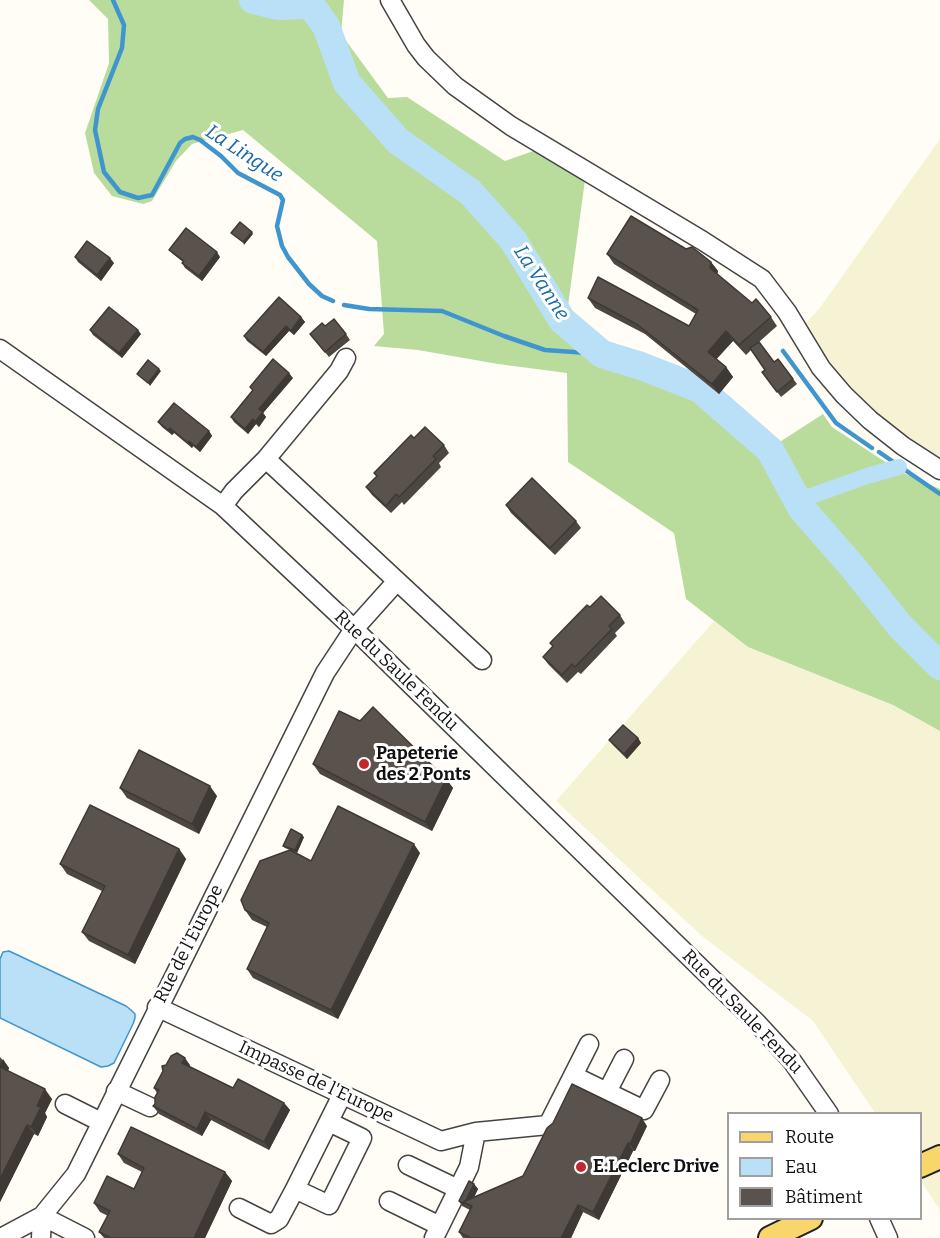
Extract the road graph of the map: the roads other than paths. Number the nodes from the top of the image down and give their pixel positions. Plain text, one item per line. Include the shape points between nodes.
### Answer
1 (399, 4) edge
2 (0, 349) edge
3 (346, 358) dead end
4 (266, 459) junction
5 (940, 470) edge
6 (223, 506) junction
7 (397, 581) junction
8 (354, 629) junction
9 (482, 660) dead end
10 (157, 1008) junction
11 (589, 1044) dead end
12 (624, 1059) dead end
13 (574, 1076) junction
14 (660, 1080) dead end
15 (116, 1091) junction
16 (607, 1092) junction
17 (342, 1095) junction
18 (65, 1104) dead end
19 (150, 1107) dead end
20 (828, 1112) edge
21 (101, 1122) junction
22 (329, 1122) junction
23 (476, 1132) junction
24 (940, 1157) edge
25 (408, 1165) dead end
26 (922, 1166) edge
27 (295, 1189) junction
28 (458, 1189) junction
29 (389, 1201) dead end
30 (239, 1208) dead end
31 (42, 1216) junction
32 (807, 1220) edge
33 (880, 1220) edge
34 (437, 1232) edge
35 (1, 1238) edge
36 (41, 1238) edge
37 (57, 1238) edge
38 (85, 1238) edge
39 (770, 1238) edge
40 (888, 1238) edge

1 - 5 street via 416,45 448,80 469,96 511,126 762,279 821,368 844,395 903,446
2 - 6 street, Rue du Saule Fendu
3 - 4 street
4 - 6 street
4 - 7 street
6 - 8 street, Rue du Saule Fendu
7 - 8 street, Rue de l'Europe
7 - 9 street
8 - 10 street, Rue de l'Europe via 325,673
8 - 20 street, Rue du Saule Fendu via 750,1016 792,1060
10 - 15 street, Rue de l'Europe
10 - 17 street, Impasse de l'Europe
11 - 13 street
12 - 16 street
13 - 16 street
13 - 23 street, Impasse de l'Europe via 548,1125
14 - 16 street via 644,1110
15 - 19 street
15 - 21 street, Rue de l'Europe
17 - 22 street
17 - 23 street, Impasse de l'Europe via 441,1141
18 - 21 street
21 - 31 street, Rue de l'Europe via 76,1174
22 - 27 street
22 - 27 street via 362,1138 329,1205
23 - 28 street via 469,1167
24 - 26 main road
25 - 28 street
27 - 30 street via 279,1220 271,1224
28 - 34 street
29 - 34 street
31 - 35 street, Rue de l'Europe
31 - 36 street
31 - 37 street
31 - 38 street
32 - 39 main road
33 - 40 street

